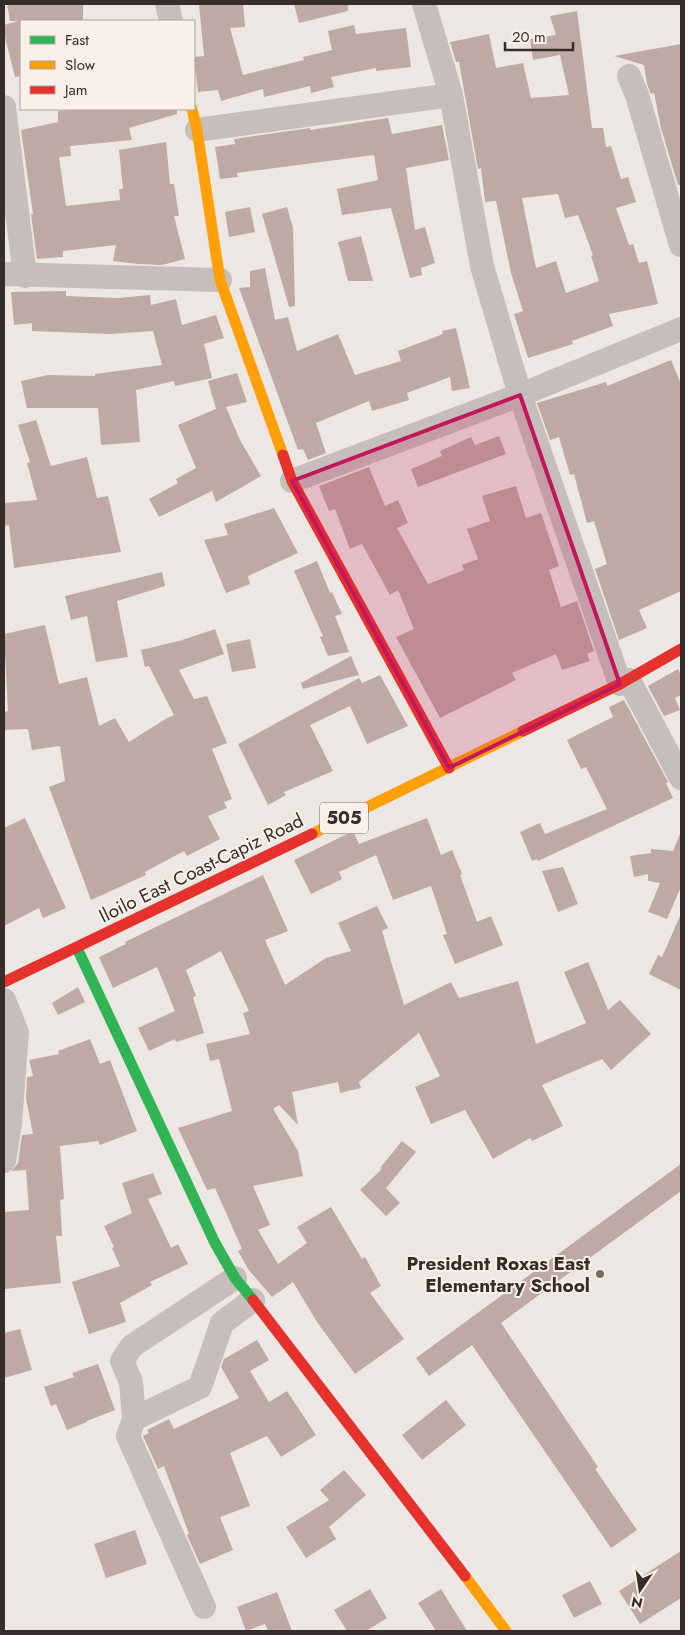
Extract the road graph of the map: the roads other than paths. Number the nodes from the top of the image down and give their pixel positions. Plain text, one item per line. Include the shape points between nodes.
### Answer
1 (166, 4) edge
2 (424, 4) edge
3 (171, 20) edge
4 (629, 76) dead end
5 (451, 95) junction
6 (4, 107) edge
7 (194, 120) edge
8 (681, 245) edge
9 (14, 275) edge
10 (220, 280) junction
11 (681, 329) edge
12 (520, 395) junction
13 (292, 481) junction
14 (681, 649) edge
15 (624, 682) junction
16 (449, 768) junction
17 (681, 778) edge
18 (77, 948) junction
19 (4, 982) edge
20 (4, 1000) edge
21 (4, 1161) edge
22 (235, 1278) junction
23 (253, 1300) junction
24 (134, 1419) junction
25 (204, 1607) dead end
26 (506, 1631) edge

1 - 3 street
2 - 5 street
4 - 8 street
5 - 7 street
5 - 12 street via 482,266
6 - 9 street
7 - 10 street
9 - 10 street
10 - 13 street
11 - 12 street
12 - 13 street
12 - 15 street
13 - 16 street
14 - 15 street, Iloilo East Coast-Capiz Road / 505
15 - 16 street, Iloilo East Coast-Capiz Road / 505
15 - 17 street
16 - 18 street, Iloilo East Coast-Capiz Road / 505
18 - 19 street, Iloilo East Coast-Capiz Road / 505
18 - 22 street via 215,1243
20 - 21 street via 17,1033
22 - 23 street
22 - 24 street via 132,1346 122,1362 131,1382
23 - 24 street via 222,1323 200,1387
23 - 26 street
24 - 25 street via 128,1436

